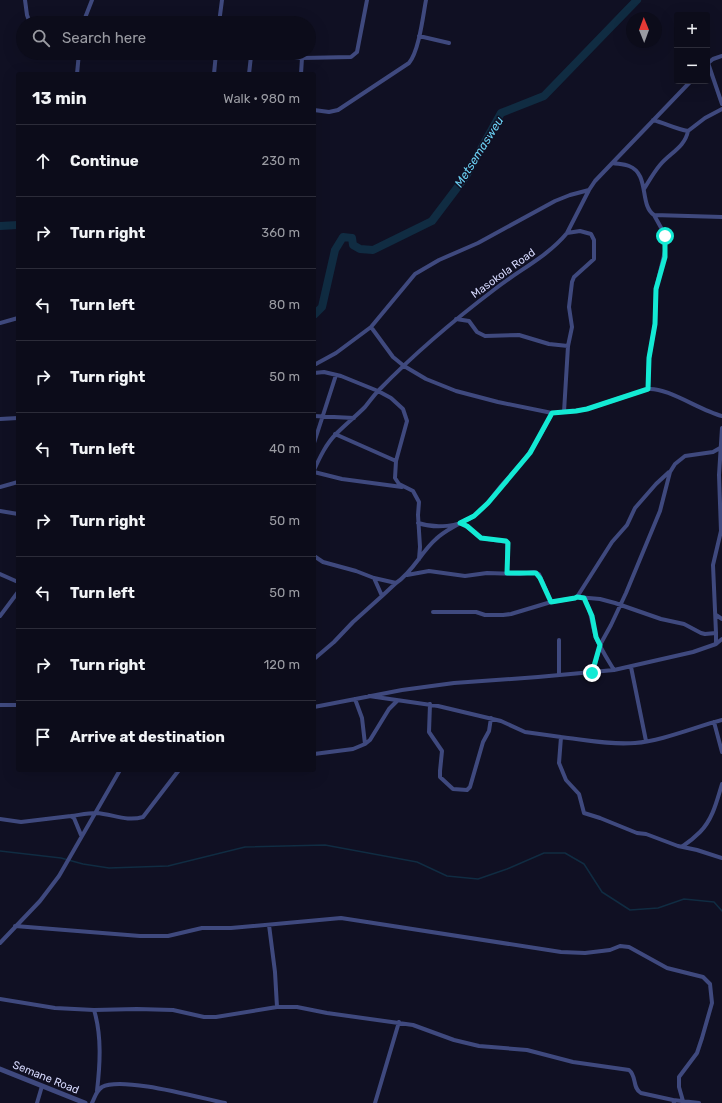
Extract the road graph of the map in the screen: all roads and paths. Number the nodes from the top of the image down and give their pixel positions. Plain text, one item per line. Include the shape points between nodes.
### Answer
1 (25, 0) edge
2 (92, 0) edge
3 (222, 0) edge
4 (367, 0) edge
5 (426, 0) edge
6 (27, 16) edge
7 (86, 16) edge
8 (220, 16) edge
9 (419, 36) junction
10 (449, 43) dead end
11 (722, 56) edge
12 (316, 58) edge
13 (78, 60) edge
14 (215, 60) edge
15 (251, 60) edge
16 (302, 60) edge
17 (710, 63) edge
18 (710, 70) edge
19 (77, 72) edge
20 (214, 72) edge
21 (249, 72) edge
22 (301, 72) edge
23 (688, 84) edge
24 (722, 104) edge
25 (722, 109) edge
26 (316, 110) edge
27 (653, 120) junction
28 (688, 131) junction
29 (613, 163) junction
30 (644, 189) junction
31 (589, 190) junction
32 (654, 215) junction
33 (722, 216) edge
34 (566, 233) junction
35 (16, 319) edge
36 (456, 319) junction
37 (0, 323) edge
38 (372, 327) junction
39 (568, 346) junction
40 (316, 365) edge
41 (404, 366) junction
42 (316, 373) edge
43 (336, 375) junction
44 (648, 389) junction
45 (378, 391) junction
46 (564, 412) junction
47 (552, 413) junction
48 (316, 416) edge
49 (323, 416) junction
50 (722, 416) edge
51 (16, 418) edge
52 (354, 418) junction
53 (0, 419) edge
54 (722, 428) edge
55 (335, 434) junction
56 (316, 437) edge
57 (720, 448) junction
58 (710, 452) junction
59 (719, 458) junction
60 (396, 461) junction
61 (316, 467) edge
62 (316, 472) edge
63 (670, 472) junction
64 (16, 483) edge
65 (0, 487) edge
66 (405, 487) junction
67 (0, 511) edge
68 (16, 514) edge
69 (418, 523) junction
70 (460, 523) junction
71 (722, 536) edge
72 (316, 557) edge
73 (419, 559) junction
74 (507, 573) junction
75 (0, 574) edge
76 (407, 574) junction
77 (374, 578) junction
78 (16, 581) edge
79 (396, 583) junction
80 (16, 595) edge
81 (382, 596) junction
82 (577, 597) junction
83 (584, 598) junction
84 (551, 602) junction
85 (620, 606) junction
86 (433, 612) dead end
87 (716, 615) junction
88 (0, 616) edge
89 (722, 619) edge
90 (716, 633) junction
91 (722, 639) edge
92 (559, 640) dead end
93 (716, 644) junction
94 (600, 645) junction
95 (316, 657) edge
96 (631, 667) junction
97 (614, 670) junction
98 (592, 673) junction
99 (559, 675) junction
100 (369, 696) junction
101 (355, 699) junction
102 (397, 701) junction
103 (430, 704) junction
104 (16, 705) edge
105 (0, 706) edge
106 (316, 707) edge
107 (491, 718) junction
108 (722, 720) edge
109 (714, 722) junction
110 (561, 737) junction
111 (646, 741) junction
112 (365, 744) junction
113 (722, 752) edge
114 (316, 754) edge
115 (119, 772) edge
116 (177, 772) edge
117 (722, 784) edge
118 (96, 813) junction
119 (71, 816) junction
120 (0, 819) edge
121 (81, 835) junction
122 (683, 846) junction
123 (722, 858) edge
124 (269, 924) junction
125 (16, 926) junction
126 (0, 943) edge
127 (0, 999) edge
128 (277, 1007) junction
129 (94, 1010) junction
130 (398, 1022) junction
131 (0, 1069) edge
132 (42, 1086) junction
133 (97, 1092) junction
134 (683, 1101) junction
135 (674, 1102) edge
136 (37, 1103) edge
137 (83, 1103) edge
138 (92, 1103) edge
139 (225, 1103) edge
140 (375, 1103) edge
141 (699, 1103) edge

1 - 6 street
2 - 7 street
3 - 8 street
4 - 12 street via 357,52 354,56
5 - 9 street
9 - 10 street
9 - 26 street via 412,59 405,67 338,110
11 - 17 street
13 - 19 street
14 - 20 street
15 - 21 street
16 - 22 street
18 - 24 street
23 - 27 street, Masokola Road
25 - 28 street
27 - 28 street
27 - 29 street, Masokola Road
28 - 30 street via 682,145 658,167
29 - 30 street via 630,166 639,175
29 - 31 street, Masokola Road
30 - 32 street via 648,209
31 - 34 street, Masokola Road
31 - 38 street via 555,201 415,274
32 - 33 street
32 - 44 street via 664,233 666,251 656,289
34 - 36 street, Masokola Road via 557,244 532,264
34 - 39 street via 580,231 591,234 594,240 593,261 572,282 572,327
35 - 37 street
36 - 39 street via 469,322 477,332 485,336 519,335 549,344
36 - 41 street, Masokola Road
38 - 40 street
38 - 41 street via 385,347
39 - 46 street
41 - 45 street, Masokola Road
41 - 47 street via 426,379 456,391
42 - 43 street
43 - 45 street
43 - 49 street
44 - 46 street via 587,409
44 - 50 street via 671,394
45 - 52 street, Masokola Road
45 - 60 street via 398,403 407,418
46 - 47 street
47 - 70 street via 530,453 488,503 474,516
48 - 49 street
49 - 52 street
49 - 56 street
51 - 53 street
52 - 55 street, Masokola Road
54 - 57 street
55 - 60 street
55 - 61 street, Masokola Road
57 - 58 street
57 - 59 street
58 - 59 street
58 - 63 street via 685,456
59 - 71 street
60 - 66 street via 395,478
62 - 66 street via 342,480
63 - 82 street via 635,508 627,525 612,542
63 - 85 street via 660,511
64 - 65 street
66 - 69 street via 413,491 418,498
67 - 68 street
69 - 70 street via 436,527
69 - 73 street
70 - 73 street via 441,534
70 - 74 street via 481,538 507,542
71 - 87 street via 713,565
72 - 77 street
73 - 76 street
74 - 76 street via 465,576 429,571
74 - 84 street via 536,573
75 - 78 street
76 - 79 street
77 - 79 street
77 - 81 street
79 - 81 street
80 - 88 street
81 - 95 street
82 - 83 street
82 - 84 street
83 - 85 street
83 - 94 street
84 - 86 street via 503,615
85 - 90 street via 684,624 701,633
85 - 94 street
87 - 89 street
87 - 90 street
90 - 93 street
91 - 93 street
92 - 99 street
93 - 96 street
94 - 97 street
94 - 98 street
96 - 97 street
96 - 111 street
97 - 98 street
98 - 99 street
99 - 100 street via 454,683
100 - 101 street
100 - 102 street
101 - 106 street
101 - 112 street via 362,718
102 - 103 street
102 - 112 street via 388,709
103 - 107 street
103 - 107 street via 429,732 442,751 440,777 453,789 467,790 470,787
104 - 105 street
107 - 110 street via 525,732
108 - 109 street
109 - 111 street
109 - 113 street
110 - 111 street via 622,743
110 - 122 street via 559,763 566,780 579,794 584,813 637,833
112 - 114 street via 353,749
115 - 118 street
116 - 118 street via 143,817 126,819
117 - 122 street via 707,823
118 - 119 street
118 - 121 street
119 - 120 street via 22,822
119 - 121 street
121 - 125 street via 65,866 40,901
122 - 123 street
124 - 125 street via 202,928 162,936
124 - 128 street
124 - 134 street via 346,918 561,952 596,952 622,946 629,947 667,968 703,978 710,984 712,1003 697,1053 679,1077
125 - 126 street
127 - 129 street via 55,1008
128 - 129 street via 216,1017 173,1010
128 - 130 street via 297,1007 354,1018
129 - 133 street via 98,1023
130 - 135 street via 466,1043 527,1050 573,1062 629,1070 633,1074 638,1091
130 - 140 street
131 - 132 street, Semane Road
132 - 136 street
132 - 137 street, Semane Road
133 - 138 street
133 - 139 street via 108,1085 131,1084
134 - 135 street
134 - 141 street

